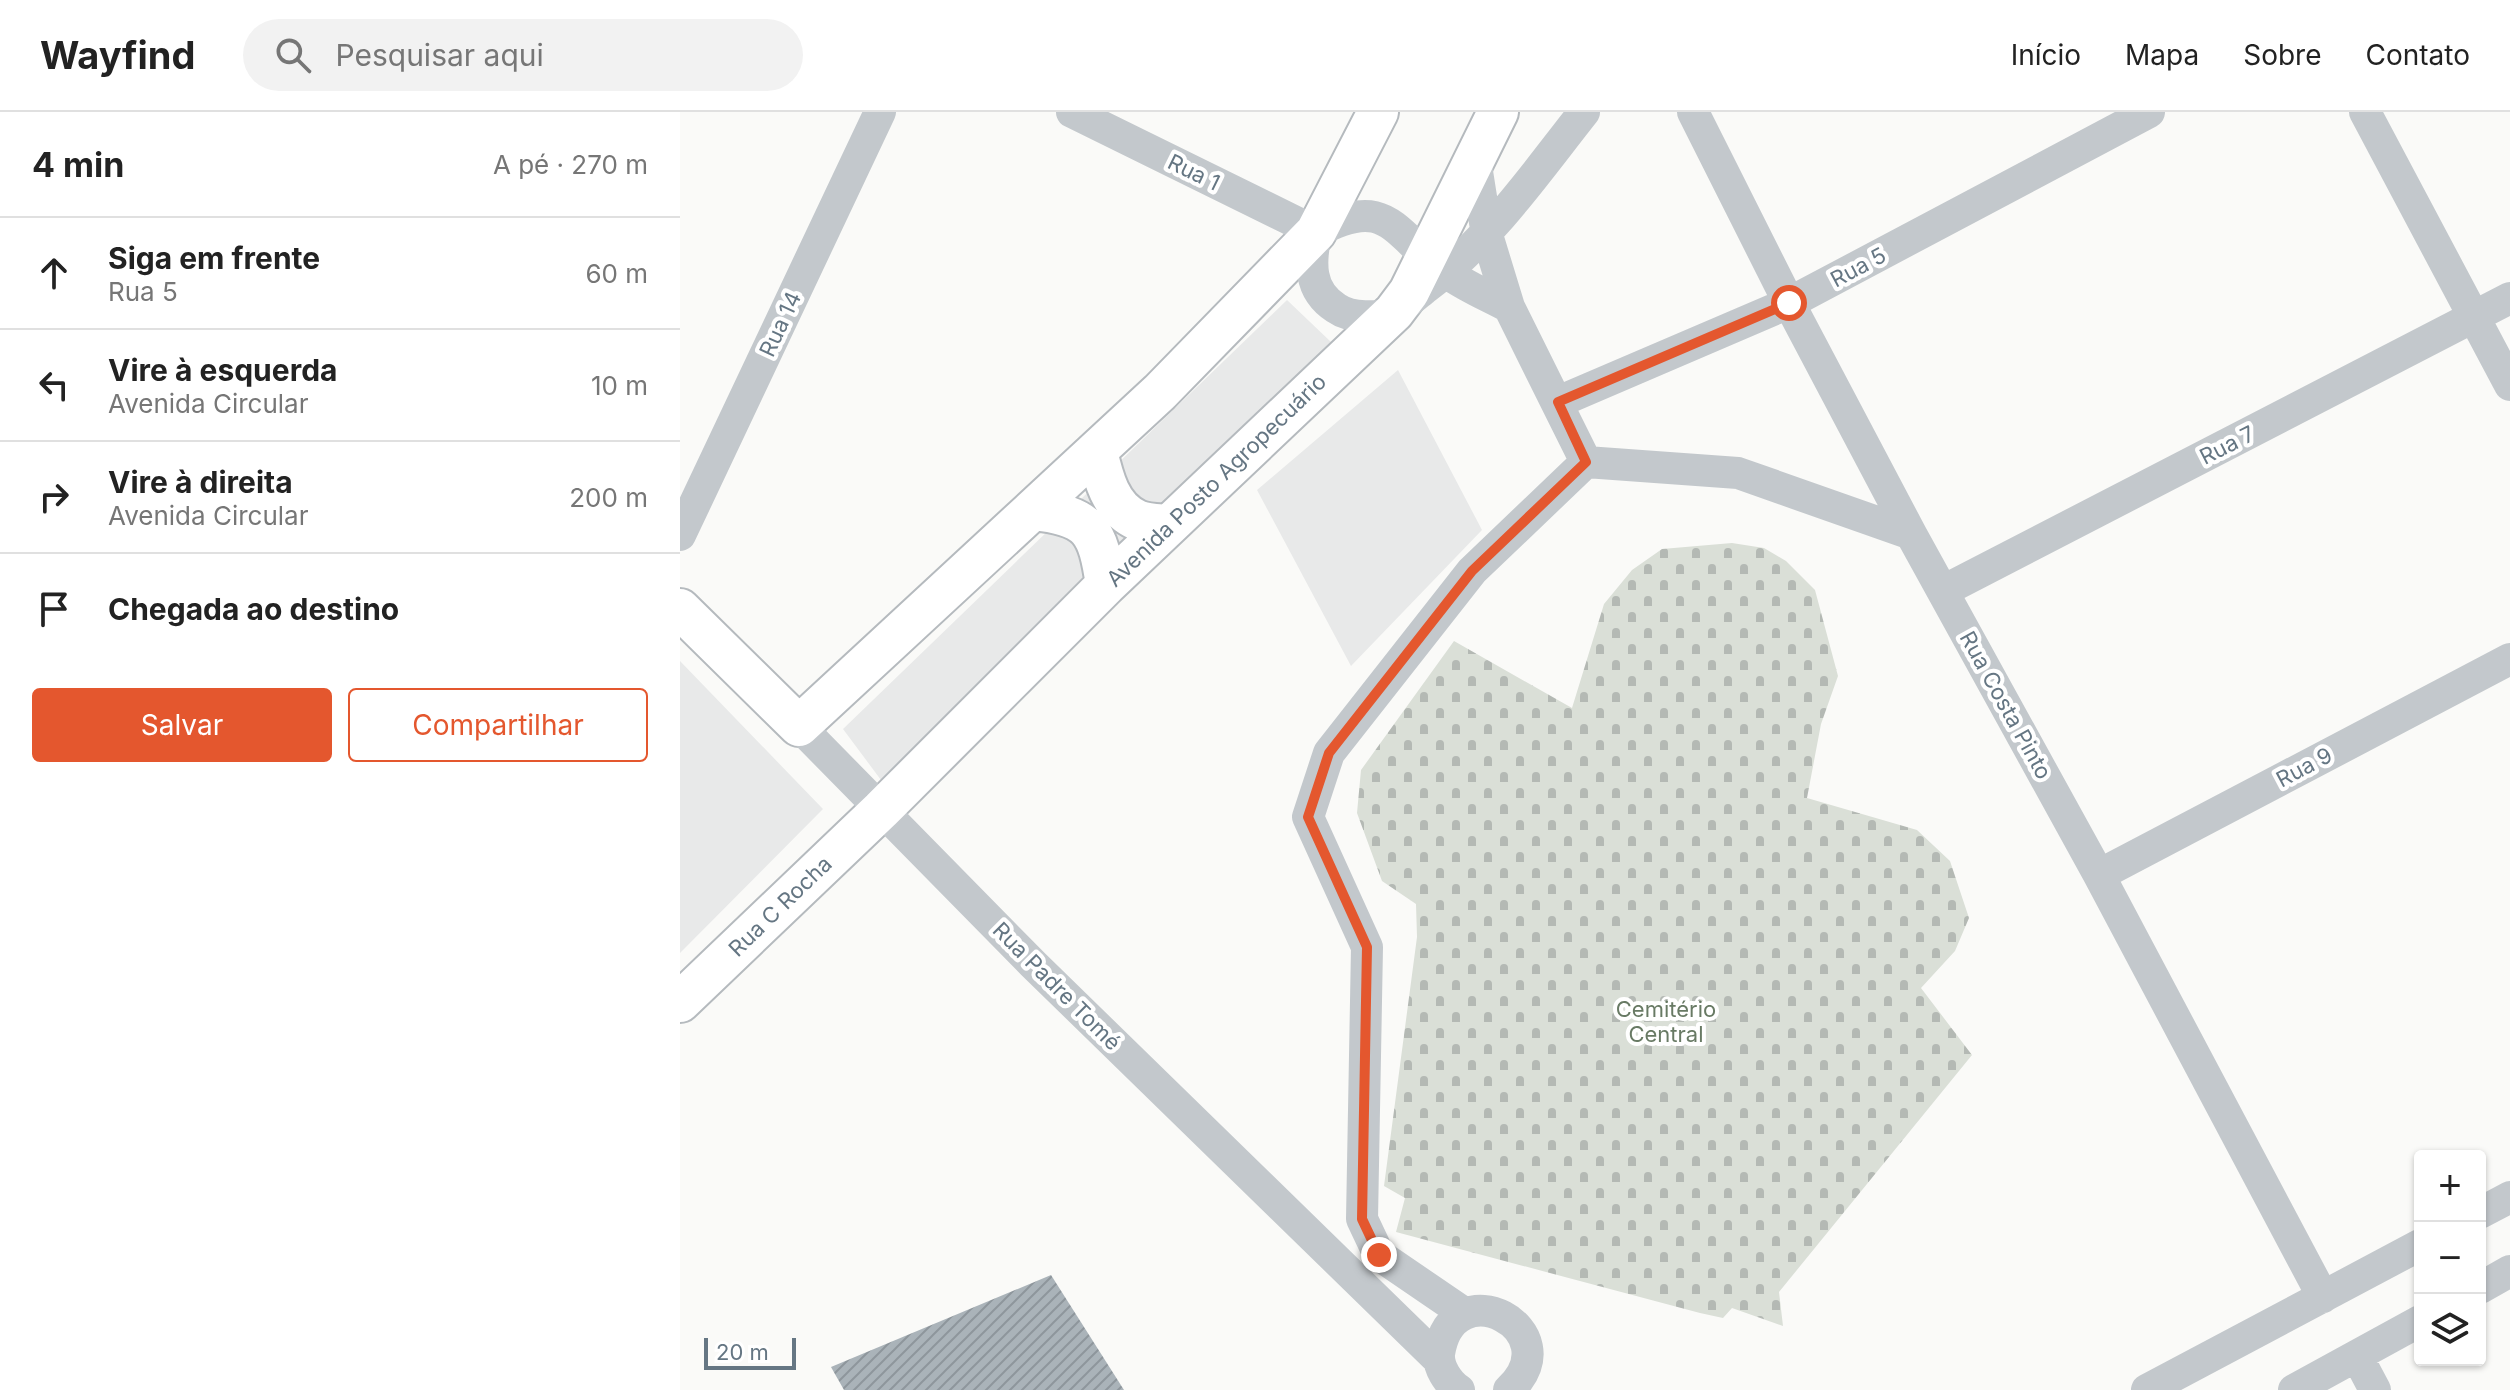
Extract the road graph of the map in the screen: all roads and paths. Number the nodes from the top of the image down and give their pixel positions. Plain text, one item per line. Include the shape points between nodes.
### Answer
1 (880, 112) edge
2 (1072, 112) edge
3 (1378, 112) edge
4 (1498, 112) edge
5 (1584, 112) edge
6 (1693, 112) edge
7 (2149, 112) edge
8 (2365, 112) edge
9 (1475, 159) junction
10 (1316, 232) junction
11 (1487, 235) junction
12 (1436, 265) junction
13 (2510, 298) edge
14 (1789, 303) junction
15 (1509, 307) junction
16 (1394, 312) junction
17 (2474, 318) junction
18 (2510, 385) edge
19 (1558, 402) junction
20 (1097, 451) junction
21 (1586, 462) junction
22 (1034, 510) junction
23 (1169, 525) junction
24 (1911, 534) junction
25 (680, 535) edge
26 (1106, 585) junction
27 (1943, 591) junction
28 (680, 609) edge
29 (2510, 659) edge
30 (799, 726) junction
31 (881, 810) junction
32 (2099, 875) junction
33 (680, 1002) edge
34 (2510, 1197) edge
35 (2486, 1210) edge
36 (2414, 1248) edge
37 (2510, 1271) edge
38 (2486, 1285) edge
39 (2323, 1297) junction
40 (1464, 1313) junction
41 (2414, 1324) edge
42 (2357, 1356) junction
43 (1528, 1358) junction
44 (1438, 1359) junction
45 (1459, 1390) edge
46 (1509, 1390) edge
47 (1546, 1390) edge
48 (2147, 1390) edge
49 (2294, 1390) edge
50 (2375, 1390) edge

1 - 25 street, Rua 14
2 - 10 street, Rua 1
3 - 10 main road
4 - 9 main road, Avenida Posto Agropecuário
5 - 11 street
6 - 14 street, Rua Costa Pinto
7 - 14 street, Rua 5
8 - 17 street
9 - 11 street
9 - 12 main road, Avenida Posto Agropecuário
10 - 12 street via 1366,214 1387,221
10 - 16 street via 1311,260 1315,290 1348,314
10 - 20 main road
11 - 12 street
11 - 15 street
12 - 15 street
12 - 16 main road, Avenida Posto Agropecuário
13 - 17 street, Rua 7
14 - 19 street, Rua 5
14 - 24 street, Rua Costa Pinto
15 - 19 street
16 - 23 main road, Avenida Posto Agropecuário
17 - 18 street
17 - 27 street, Rua 7
19 - 21 street
20 - 22 main road
20 - 23 main road via 1103,480 1118,506 1139,521
21 - 24 street via 1738,473
21 - 40 street via 1472,571 1329,753 1308,817 1367,947 1362,1219 1379,1255
22 - 26 main road via 1065,513 1090,529 1100,547
22 - 30 main road
23 - 26 main road, Avenida Posto Agropecuário
24 - 27 street, Rua Costa Pinto
26 - 31 main road, Avenida Posto Agropecuário
27 - 32 street, Rua Costa Pinto
28 - 30 main road, Rua Padre Tomé
29 - 32 street, Rua 9
30 - 31 street, Rua Padre Tomé
31 - 33 main road, Rua C Rocha
31 - 44 street, Rua Padre Tomé
32 - 39 street, Rua Costa Pinto
34 - 35 street
36 - 39 street
37 - 38 street
39 - 48 street
40 - 43 street via 1487,1309 1509,1317 1524,1335
40 - 44 street via 1444,1332
41 - 42 street
42 - 49 street
42 - 50 street
43 - 46 street via 1522,1378
43 - 47 street
44 - 45 street, Rua Padre Tomé via 1450,1384

